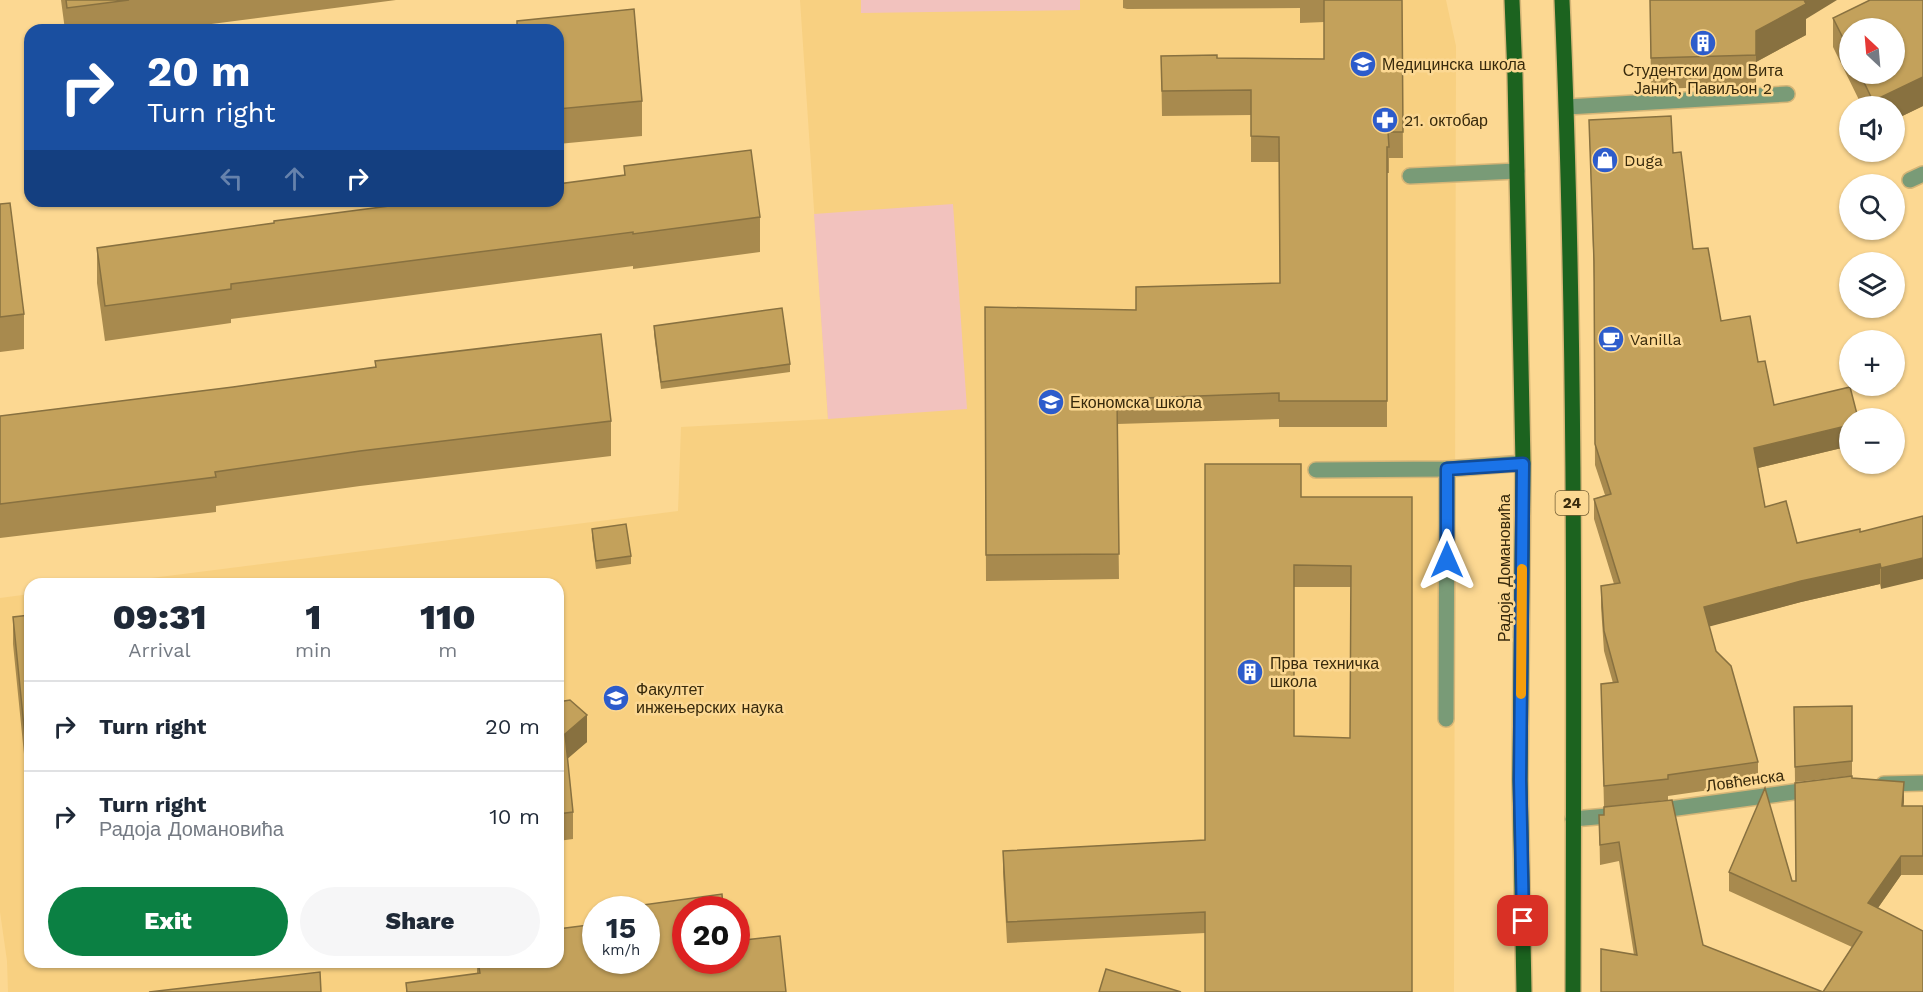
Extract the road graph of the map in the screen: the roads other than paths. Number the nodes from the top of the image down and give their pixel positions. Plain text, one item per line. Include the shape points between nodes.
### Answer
1 (1512, 0) edge
2 (1562, 0) edge
3 (1787, 94) dead end
4 (1567, 107) junction
5 (1517, 171) junction
6 (1410, 176) dead end
7 (1523, 464) junction
8 (1447, 469) junction
9 (1316, 470) dead end
10 (1446, 719) dead end
11 (1923, 783) edge
12 (1870, 784) edge
13 (1827, 787) edge
14 (1573, 819) junction
15 (1524, 992) edge
16 (1573, 992) edge

1 - 5 main road, Радоја Домановића
2 - 4 main road, 24
3 - 4 street
4 - 14 main road, 24
5 - 6 street
5 - 7 main road, Радоја Домановића
7 - 8 street
7 - 15 main road, Радоја Домановића via 1520,780
8 - 9 street
8 - 10 street
11 - 12 street
13 - 14 street, Ловћенска
14 - 16 main road, 24

